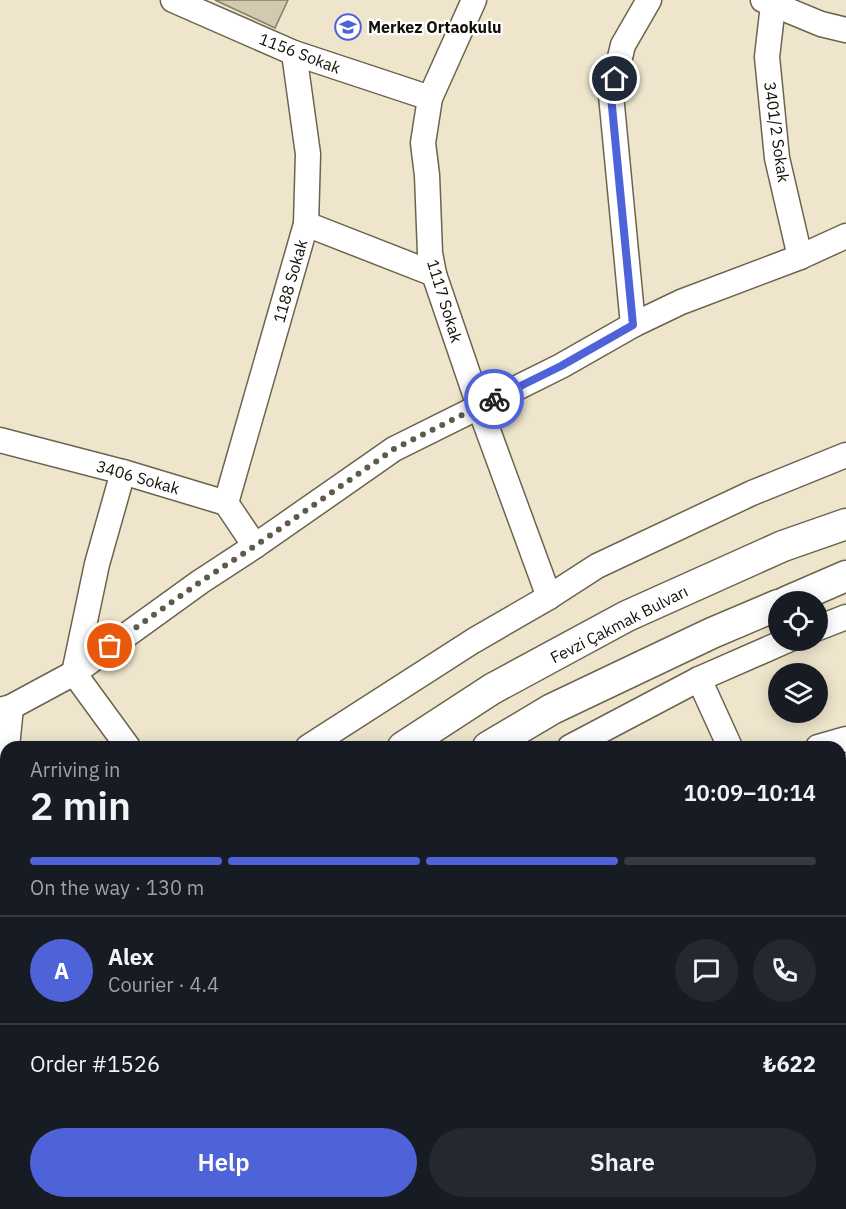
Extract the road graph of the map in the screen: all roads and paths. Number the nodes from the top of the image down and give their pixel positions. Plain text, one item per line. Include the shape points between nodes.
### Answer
1 (173, 0) edge
2 (474, 0) edge
3 (649, 0) edge
4 (768, 2) edge
5 (846, 30) edge
6 (294, 53) junction
7 (430, 98) junction
8 (306, 224) junction
9 (846, 236) edge
10 (800, 257) junction
11 (434, 274) junction
12 (633, 325) junction
13 (479, 406) junction
14 (0, 440) edge
15 (846, 455) edge
16 (123, 472) junction
17 (226, 503) junction
18 (846, 524) edge
19 (255, 546) junction
20 (846, 576) edge
21 (811, 591) edge
22 (549, 597) junction
23 (768, 608) edge
24 (846, 616) edge
25 (828, 624) edge
26 (768, 649) edge
27 (74, 672) junction
28 (699, 679) junction
29 (5, 708) edge
30 (7, 741) edge
31 (124, 741) edge
32 (317, 741) edge
33 (412, 741) edge
34 (498, 741) edge
35 (581, 741) edge
36 (727, 741) edge

1 - 6 street, 1156 Sokak
2 - 7 street, 1117 Sokak
3 - 12 street via 623,45 611,96
4 - 5 street
4 - 10 street, 3401/2 Sokak via 767,57 777,158
6 - 7 street, 1156 Sokak
6 - 8 street, 1188 Sokak via 308,154
7 - 11 street, 1117 Sokak via 423,143
8 - 11 street
8 - 17 street, 1188 Sokak
9 - 10 street
10 - 12 street via 681,302
11 - 13 street, 1117 Sokak
12 - 13 street
13 - 19 street via 394,449
13 - 22 street, 1117 Sokak
14 - 16 street, 3406 Sokak
15 - 22 street via 752,493 597,566
16 - 17 street, 3406 Sokak
16 - 27 street
17 - 19 street
18 - 33 main road, Fevzi Çakmak Bulvarı via 783,546 627,616 492,689
19 - 27 street
20 - 21 main road
22 - 32 street
23 - 34 main road via 552,709
24 - 25 street
26 - 28 street
27 - 29 street
27 - 31 street
28 - 35 street
28 - 36 street
29 - 30 street

